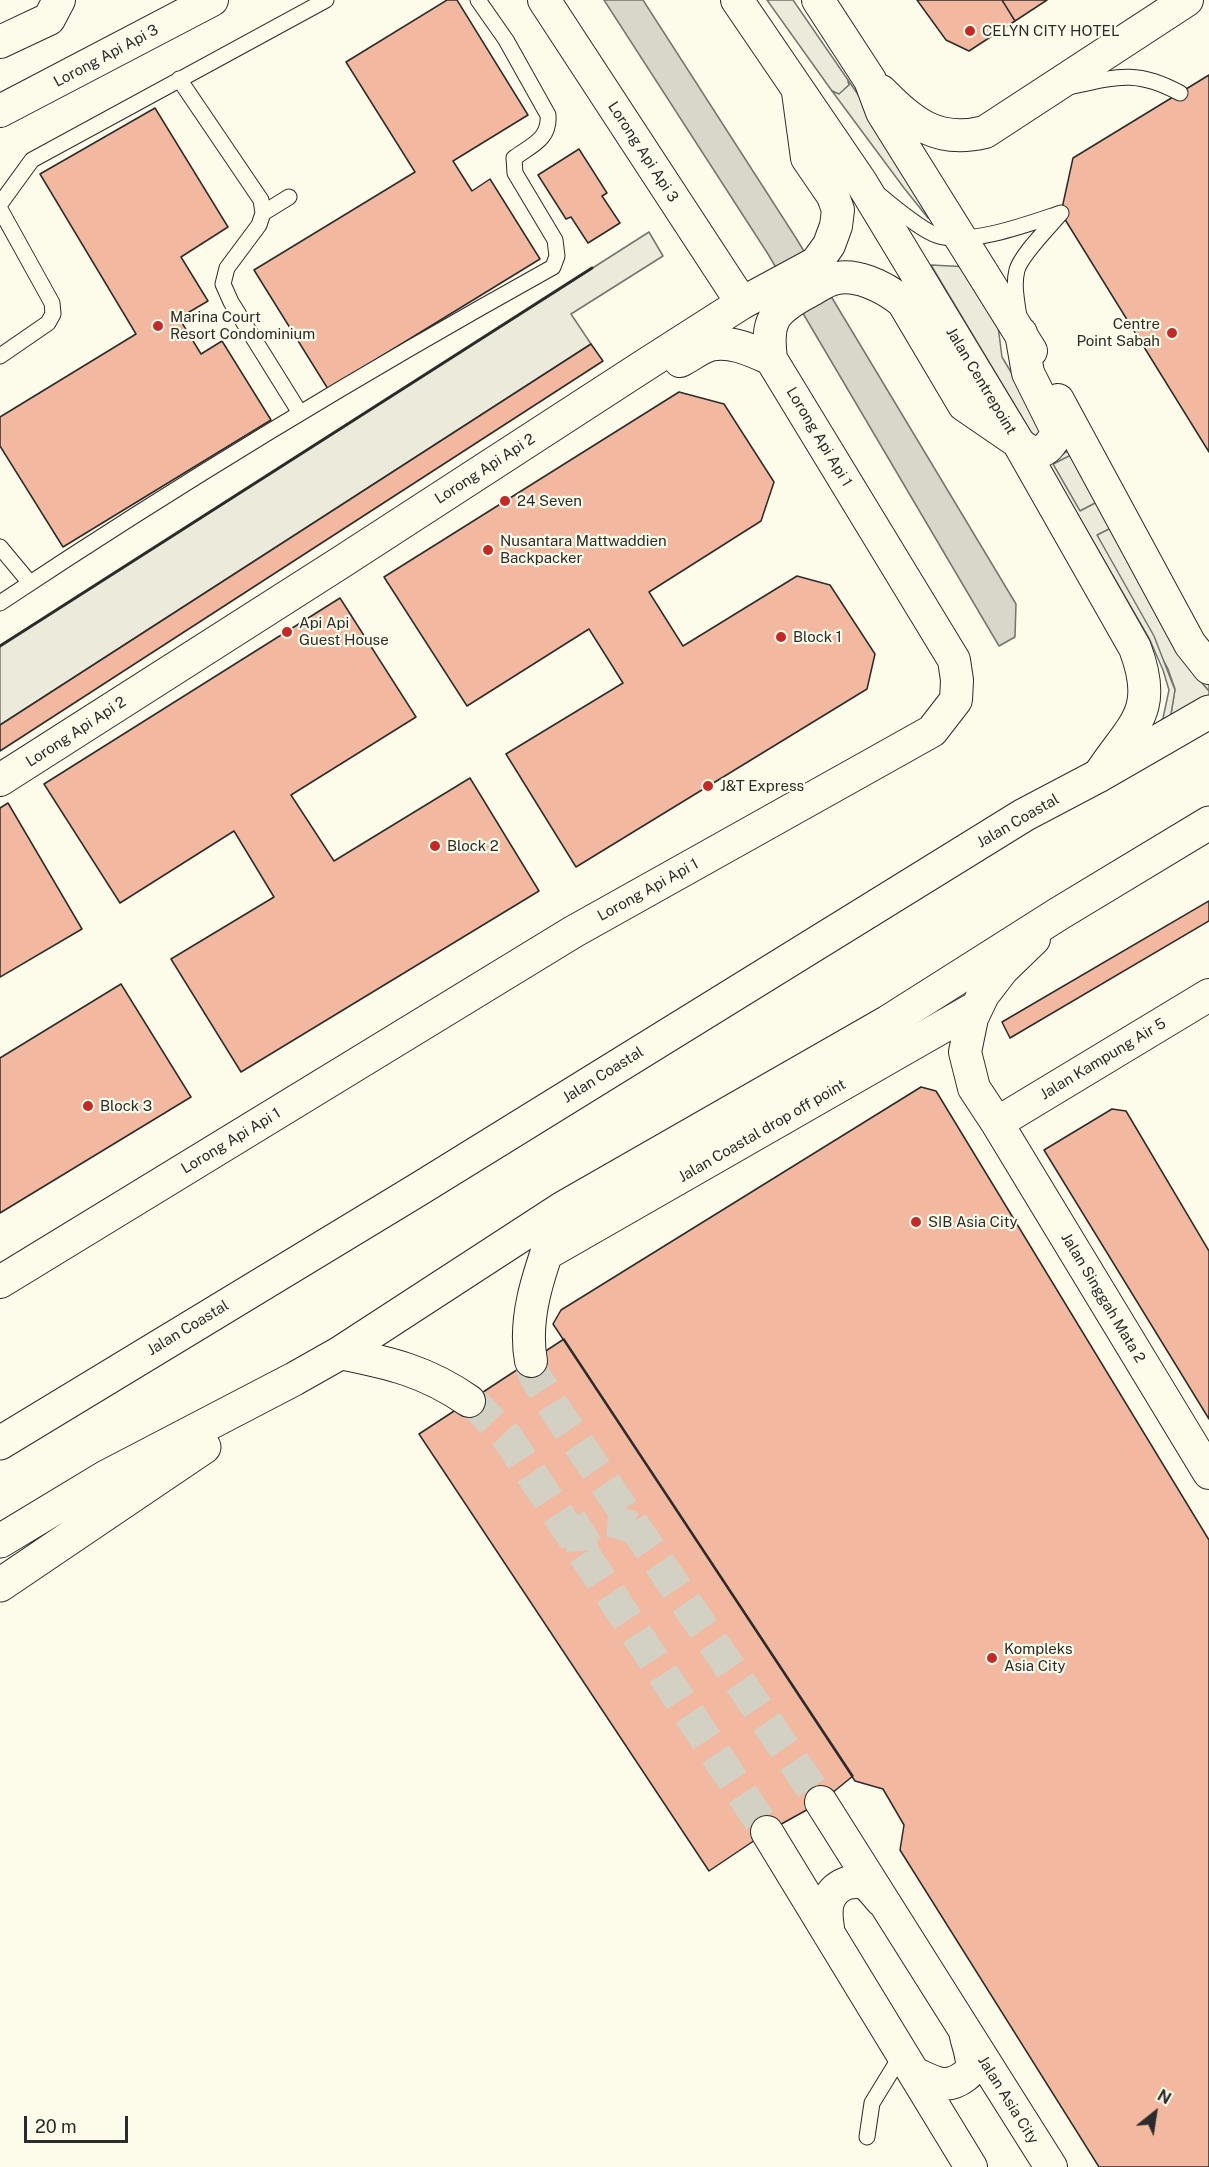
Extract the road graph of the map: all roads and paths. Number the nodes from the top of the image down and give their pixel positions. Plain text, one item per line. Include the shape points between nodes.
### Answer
1 (59, 0) edge
2 (212, 0) edge
3 (326, 0) edge
4 (478, 0) edge
5 (544, 0) edge
6 (736, 0) edge
7 (818, 0) edge
8 (1174, 3) edge
9 (0, 42) edge
10 (179, 79) junction
11 (870, 80) junction
12 (1047, 91) junction
13 (798, 92) junction
14 (1180, 93) dead end
15 (0, 111) edge
16 (861, 182) junction
17 (289, 197) dead end
18 (0, 204) edge
19 (0, 209) edge
20 (263, 213) junction
21 (962, 239) junction
22 (742, 303) junction
23 (1022, 333) junction
24 (0, 356) edge
25 (771, 359) junction
26 (642, 367) junction
27 (300, 413) junction
28 (1018, 442) junction
29 (0, 547) edge
30 (30, 583) junction
31 (0, 603) edge
32 (1209, 668) edge
33 (1209, 712) edge
34 (1098, 776) junction
35 (0, 780) edge
36 (1209, 823) edge
37 (1060, 913) junction
38 (1209, 995) edge
39 (977, 1008) junction
40 (997, 1123) junction
41 (562, 1208) junction
42 (546, 1254) junction
43 (0, 1282) edge
44 (340, 1353) junction
45 (531, 1361) tunnel mouth
46 (294, 1379) junction
47 (470, 1401) tunnel mouth
48 (0, 1443) edge
49 (1209, 1473) edge
50 (0, 1541) edge
51 (0, 1585) edge
52 (820, 1802) tunnel mouth
53 (767, 1832) tunnel mouth
54 (883, 1902) junction
55 (829, 1934) junction
56 (965, 2032) junction
57 (908, 2063) junction
58 (867, 2137) dead end
59 (971, 2167) edge
60 (1050, 2167) edge

1 - 9 street via 49,18
2 - 15 street, Lorong Api Api 3
3 - 10 lane
4 - 27 lane via 506,40 548,115 545,135 514,158 513,167 555,240 557,256 553,267
5 - 22 street, Lorong Api Api 3
6 - 13 street, Jalan Centrepoint
7 - 11 street
8 - 12 street
10 - 18 lane via 32,160
10 - 20 lane via 261,200
11 - 12 street via 907,117 930,131 958,136 985,132
11 - 21 street via 882,112
12 - 14 lane via 1121,76 1143,77
13 - 16 street, Jalan Centrepoint
13 - 22 street, Lorong Api Api 2 via 807,158 833,196 838,210 836,226 816,263
16 - 21 lane via 937,236
16 - 28 street, Jalan Centrepoint
17 - 20 lane
19 - 24 lane via 52,303 53,314 48,323
20 - 27 lane via 259,225 227,268 223,284
21 - 23 street
21 - 23 lane via 1061,213 1017,267 1015,286
22 - 26 street, Lorong Api Api 2
23 - 28 street via 1028,373 1056,434 1040,452 1024,449
23 - 32 street via 1190,644
25 - 26 street via 747,348 724,344 710,345 658,374
25 - 28 street, Lorong Api Api 1 via 768,338 776,312 831,279 868,281 903,302 964,405
25 - 43 street, Lorong Api Api 1 via 954,660 956,700 932,731 573,932
26 - 35 street, Lorong Api Api 2
27 - 30 lane
28 - 34 street, Jalan Centrepoint via 1142,666 1144,703 1138,722
29 - 30 lane
30 - 31 lane
33 - 34 highway, Jalan Coastal
34 - 48 highway, Jalan Coastal via 1015,821
36 - 37 highway
37 - 39 street via 1003,969
37 - 41 highway via 888,1022
38 - 40 street, Jalan Kampung Air 5
39 - 40 street, Jalan Singgah Mata 2 via 965,1052 974,1088
39 - 42 street, Jalan Coastal drop off point
40 - 49 street, Jalan Singgah Mata 2
41 - 42 street
41 - 44 highway
42 - 45 street via 529,1321
44 - 46 highway
44 - 47 street via 400,1366 447,1386
46 - 50 highway via 106,1477
46 - 51 highway via 237,1426
52 - 54 street, Jalan Asia City
53 - 55 street
54 - 55 street via 861,1882 841,1886 831,1894 826,1907
54 - 56 street, Jalan Asia City
55 - 57 street
56 - 57 street via 972,2065 969,2073 956,2083 945,2085
56 - 60 street, Jalan Asia City
57 - 58 lane via 872,2103
57 - 59 street

